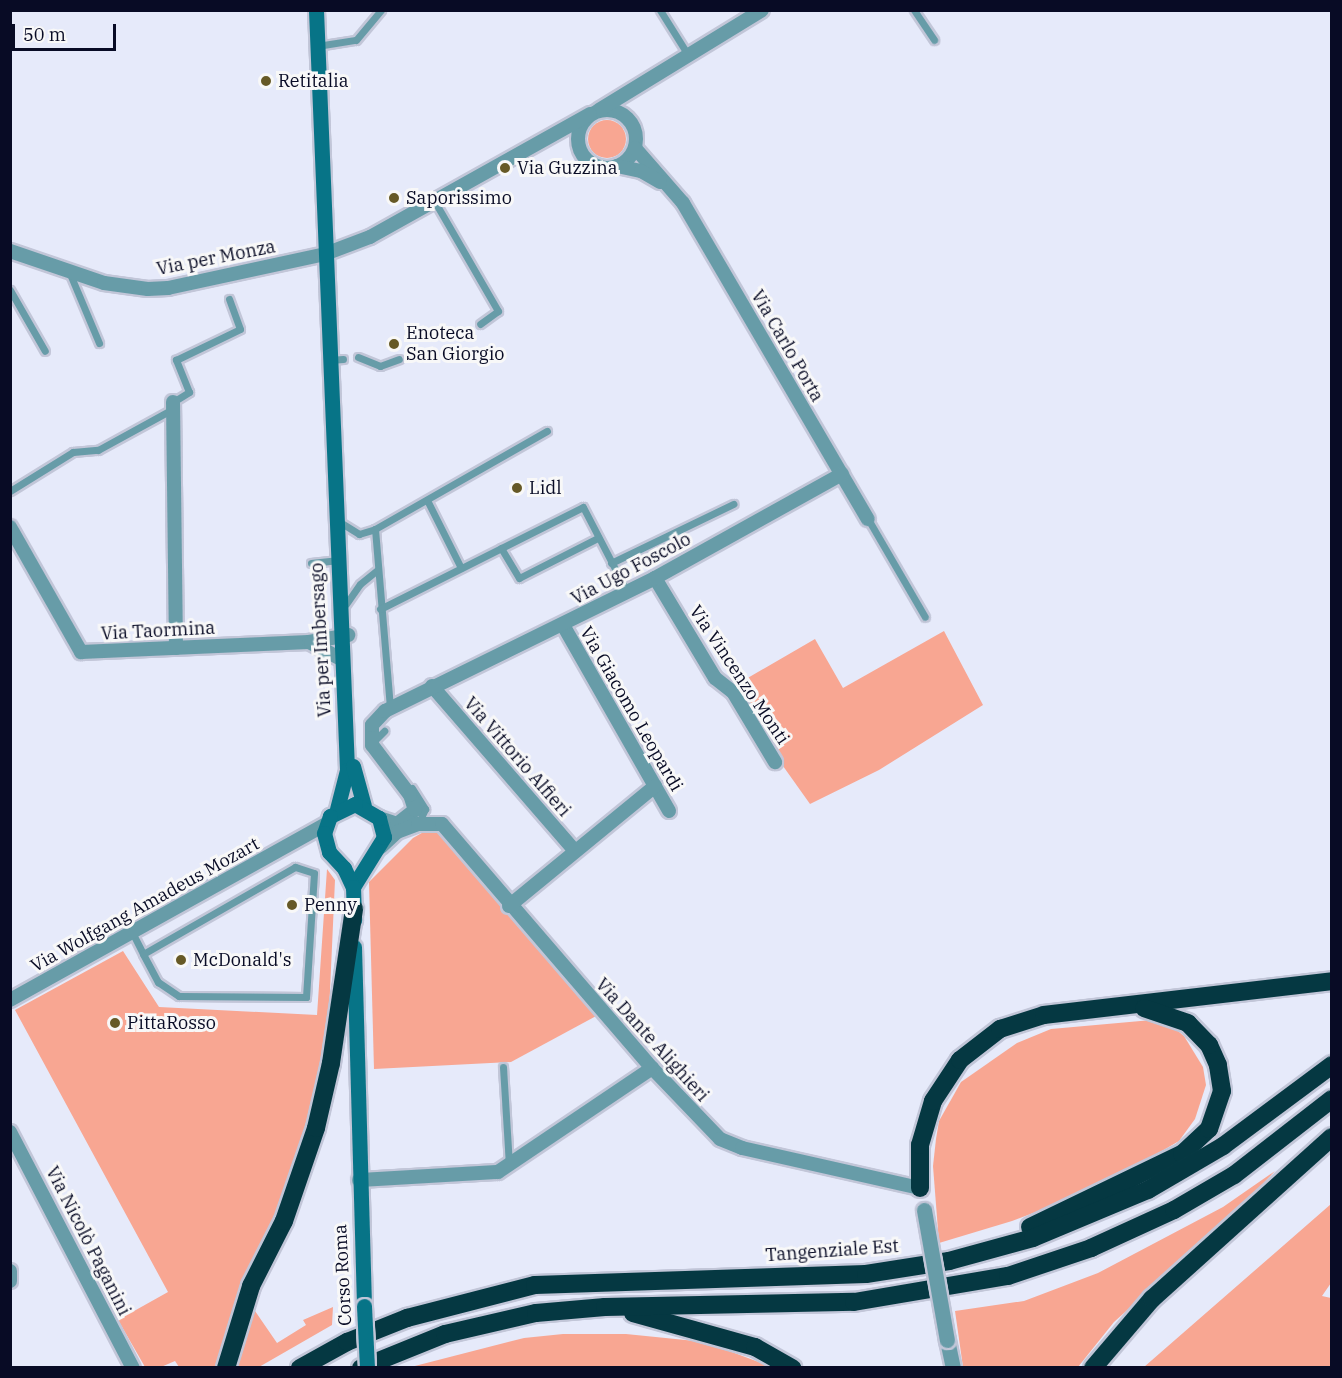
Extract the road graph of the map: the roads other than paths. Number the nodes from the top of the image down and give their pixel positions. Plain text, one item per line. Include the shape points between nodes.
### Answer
1 (316, 10) edge
2 (381, 10) edge
3 (660, 10) edge
4 (762, 10) edge
5 (914, 10) edge
6 (934, 40) dead end
7 (317, 46) junction
8 (688, 55) junction
9 (636, 86) junction
10 (595, 112) junction
11 (621, 113) junction
12 (538, 140) junction
13 (578, 145) junction
14 (635, 148) junction
15 (617, 166) junction
16 (675, 192) junction
17 (435, 202) junction
18 (10, 251) edge
19 (325, 254) junction
20 (70, 274) junction
21 (10, 290) edge
22 (229, 299) dead end
23 (480, 324) dead end
24 (99, 343) dead end
25 (45, 351) dead end
26 (358, 357) dead end
27 (399, 359) dead end
28 (173, 406) junction
29 (547, 431) dead end
30 (336, 467) junction
31 (842, 474) junction
32 (10, 491) edge
33 (427, 500) junction
34 (733, 504) dead end
35 (868, 519) joint
36 (343, 524) junction
37 (10, 527) edge
38 (375, 530) junction
39 (598, 538) junction
40 (501, 548) junction
41 (341, 560) junction
42 (311, 563) dead end
43 (611, 563) junction
44 (461, 568) junction
45 (377, 570) junction
46 (655, 578) junction
47 (627, 592) junction
48 (346, 604) junction
49 (380, 609) junction
50 (925, 617) dead end
51 (562, 625) junction
52 (344, 636) junction
53 (309, 642) junction
54 (176, 648) junction
55 (341, 659) junction
56 (432, 686) junction
57 (390, 708) junction
58 (378, 737) junction
59 (775, 762) dead end
60 (655, 786) junction
61 (364, 806) junction
62 (337, 809) junction
63 (669, 811) dead end
64 (379, 818) junction
65 (326, 824) junction
66 (418, 824) junction
67 (297, 842) junction
68 (381, 847) junction
69 (574, 851) junction
70 (333, 855) junction
71 (367, 861) junction
72 (353, 887) junction
73 (509, 906) junction
74 (354, 909) junction
75 (133, 934) junction
76 (143, 954) junction
77 (1332, 981) edge
78 (10, 1000) edge
79 (1131, 1005) junction
80 (1332, 1065) edge
81 (504, 1067) dead end
82 (652, 1068) junction
83 (1332, 1099) edge
84 (10, 1132) edge
85 (1332, 1137) edge
86 (509, 1167) junction
87 (359, 1180) junction
88 (920, 1188) junction
89 (974, 1254) junction
90 (605, 1307) junction
91 (133, 1368) edge
92 (226, 1368) edge
93 (300, 1368) edge
94 (361, 1368) edge
95 (367, 1368) edge
96 (792, 1368) edge
97 (952, 1368) edge
98 (1093, 1368) edge

1 - 7 main road, Via per Imbersago
2 - 7 lane via 356,40
3 - 8 lane
4 - 8 street
5 - 6 lane
7 - 19 main road, Via per Imbersago
8 - 9 street
9 - 10 street
9 - 11 street
10 - 11 street
10 - 12 street
10 - 13 street via 578,132
11 - 14 street via 633,125
12 - 13 street via 564,136
12 - 17 street
13 - 15 street via 590,163
14 - 15 street
14 - 16 street, Via Carlo Porta
15 - 16 street, Via Carlo Porta via 641,171
16 - 31 street, Via Carlo Porta
17 - 19 street via 370,237
17 - 23 lane via 498,311
18 - 20 street, Via per Monza
19 - 20 street, Via per Monza via 222,280 148,289
19 - 30 main road, Via per Imbersago via 337,360
20 - 24 lane
21 - 25 lane
22 - 28 lane via 240,329 176,360 189,393
26 - 27 lane via 380,366
28 - 32 lane via 98,450 73,452
28 - 54 street
29 - 33 lane
30 - 36 main road, Via per Imbersago
30 - 41 main road, Via per Imbersago
31 - 35 street, Via Carlo Porta
31 - 46 street, Via Ugo Foscolo
33 - 38 lane
33 - 44 lane
34 - 43 lane
35 - 50 lane
36 - 38 lane via 359,534
36 - 41 main road, Via per Imbersago
37 - 54 street, Via Taormina via 81,652
38 - 45 lane
39 - 40 lane via 519,578
39 - 40 lane via 583,507
39 - 43 lane
40 - 44 lane
41 - 42 lane
41 - 48 main road, Via per Imbersago
41 - 52 main road, Via per Imbersago
43 - 47 lane
44 - 49 lane
45 - 48 lane via 360,584
45 - 49 lane
46 - 47 street, Via Ugo Foscolo
46 - 59 street, Via Vincenzo Monti via 715,678 733,692
47 - 51 street, Via Ugo Foscolo
48 - 52 main road, Via per Imbersago
49 - 57 lane
51 - 56 street, Via Ugo Foscolo
51 - 60 street, Via Giacomo Leopardi
52 - 53 street, Via Taormina
52 - 55 main road, Via per Imbersago
52 - 61 main road, Via per Imbersago via 353,769
53 - 54 street, Via Taormina
53 - 55 street
55 - 62 main road, Via per Imbersago via 347,770
56 - 57 street
56 - 69 street, Via Vittorio Alfieri
57 - 58 street via 372,725
58 - 64 street via 415,806 413,816 397,824
58 - 66 lane via 383,754 422,800 425,812
60 - 63 street, Via Giacomo Leopardi
60 - 69 street
61 - 62 main road
61 - 64 main road
62 - 65 main road, Via per Imbersago
64 - 68 main road via 384,837
65 - 67 street, Via Wolfgang Amadeus Mozart
65 - 70 main road via 325,842
66 - 68 street via 397,832
66 - 73 street, Via Dante Alighieri via 442,824
67 - 70 street via 309,842
67 - 75 street, Via Wolfgang Amadeus Mozart
68 - 71 main road
69 - 73 street
70 - 71 main road via 357,864
70 - 72 main road
71 - 72 main road
72 - 74 main road
73 - 82 street, Via Dante Alighieri
74 - 87 main road
74 - 92 highway via 332,1063 316,1128 284,1221 251,1286
75 - 76 lane
75 - 78 street, Via Wolfgang Amadeus Mozart
76 - 76 lane via 158,982 178,996 306,997 314,873 295,867
77 - 79 highway
79 - 88 highway via 1014,1023 972,1050 933,1101 920,1145
79 - 89 highway via 1188,1023 1209,1045 1218,1065 1222,1091 1209,1129 1172,1160
80 - 89 highway, Tangenziale Est via 1223,1146 1148,1190 1034,1238
81 - 86 lane
82 - 86 street
82 - 88 street, Via Dante Alighieri via 720,1139 742,1148
83 - 90 highway via 1242,1170 1174,1210 1099,1245 1008,1276 854,1302
84 - 91 street, Via Nicolò Paganini
85 - 98 highway via 1152,1299
86 - 87 street via 482,1176
87 - 95 main road, Corso Roma, bridge
88 - 97 street, bridge
89 - 93 highway, Tangenziale Est via 866,1274 535,1285 407,1318 347,1342
90 - 94 highway via 476,1326
90 - 96 highway via 756,1347

